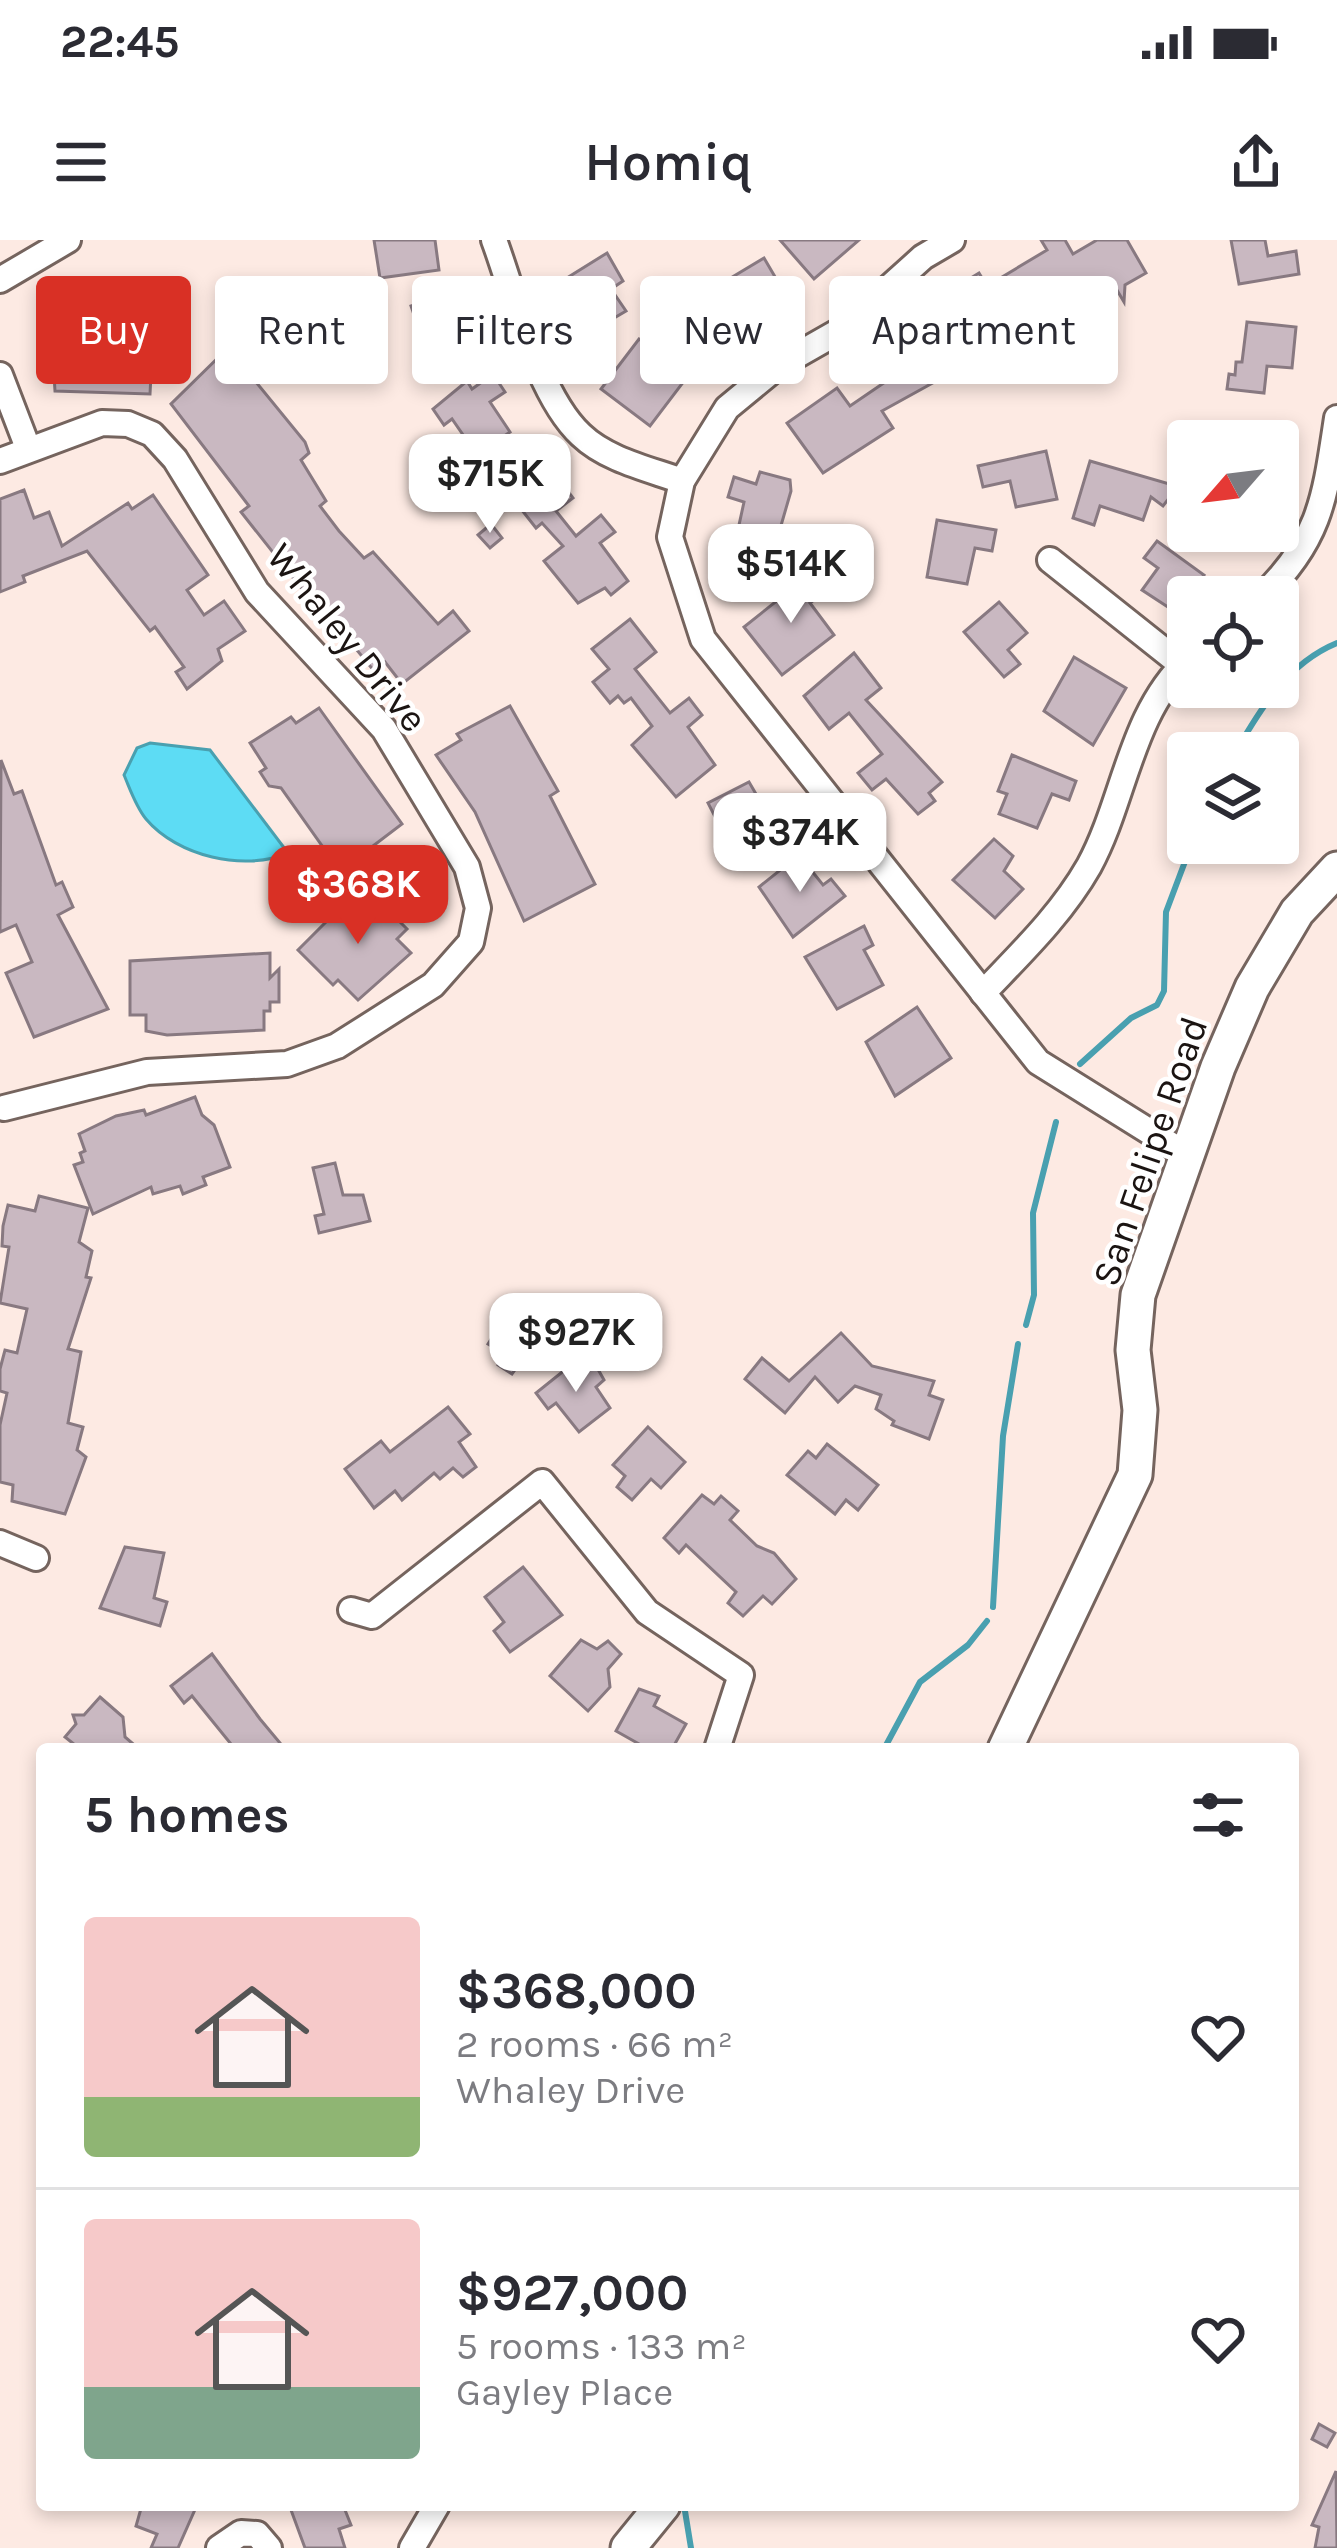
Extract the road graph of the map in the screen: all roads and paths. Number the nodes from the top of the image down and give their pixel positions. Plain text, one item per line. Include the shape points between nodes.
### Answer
1 (68, 240) edge
2 (494, 240) edge
3 (952, 240) edge
4 (0, 280) edge
5 (0, 375) edge
6 (1337, 418) edge
7 (28, 448) junction
8 (0, 460) edge
9 (682, 481) junction
10 (1051, 560) dead end
11 (1283, 576) edge
12 (1167, 648) edge
13 (1167, 691) edge
14 (1337, 869) edge
15 (982, 993) junction
16 (1, 1105) edge
17 (1187, 1155) junction
18 (0, 1543) edge
19 (36, 1558) dead end
20 (351, 1610) dead end
21 (719, 1743) edge
22 (1007, 1743) edge
23 (435, 2511) edge
24 (658, 2511) edge
25 (421, 2544) edge
26 (219, 2548) edge
27 (268, 2548) edge
28 (628, 2548) edge

1 - 4 street
2 - 9 street via 552,396 580,435 613,457
3 - 9 street via 728,408
5 - 7 street
6 - 11 street via 1325,500
7 - 8 street, Whaley Drive
7 - 16 street, Whaley Drive via 102,423 152,434 257,592 384,729 466,867 478,908 471,942 433,985 337,1046 286,1064 147,1072
9 - 15 street via 670,537 703,639
10 - 12 street
13 - 15 street via 1133,746 1091,863 1054,918
14 - 17 street, San Felipe Road via 1298,912 1252,988
15 - 17 street via 1037,1062
17 - 22 street, San Felipe Road via 1138,1294 1135,1475
18 - 19 street
20 - 21 street via 372,1616 542,1482 647,1612 741,1676
23 - 25 street
24 - 28 street
26 - 27 street via 242,2533 256,2534

